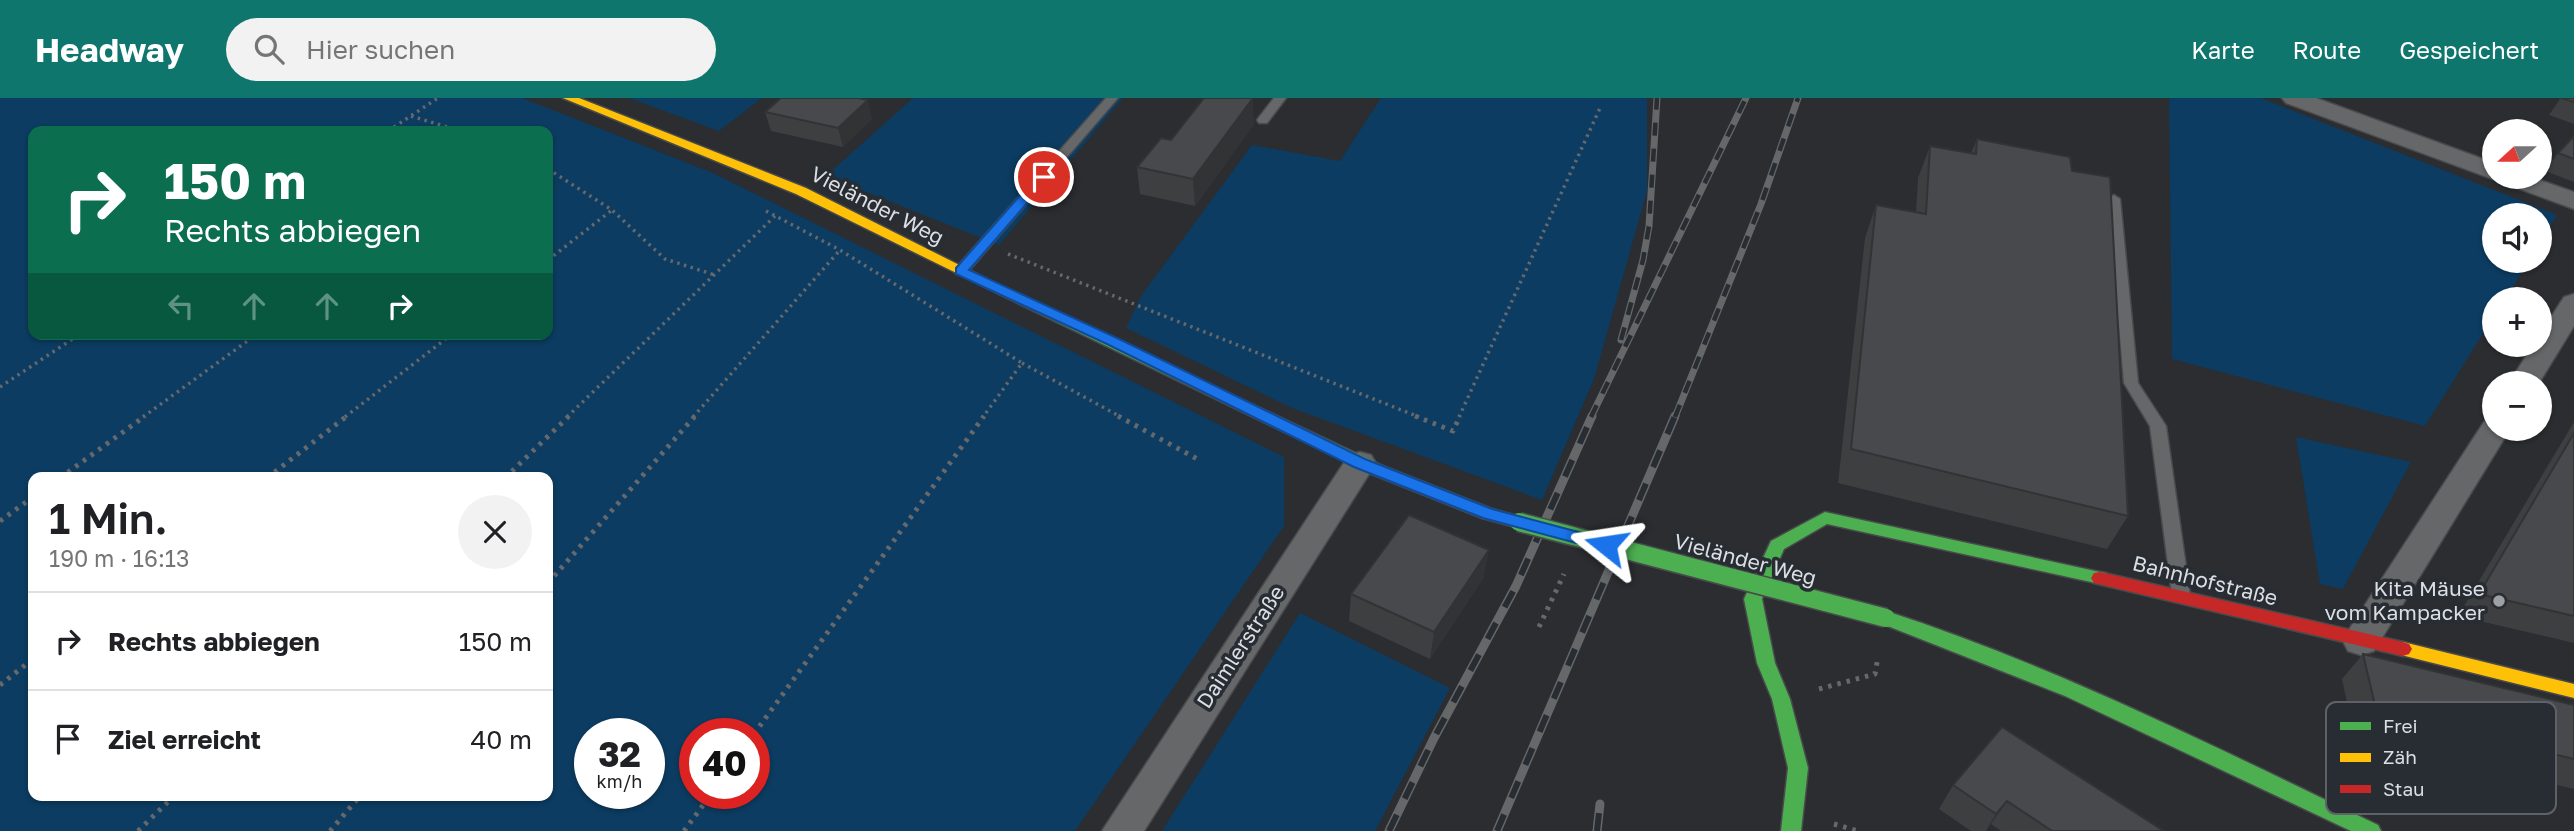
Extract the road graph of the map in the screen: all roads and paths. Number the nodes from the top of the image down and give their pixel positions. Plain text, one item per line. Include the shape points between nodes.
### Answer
1 (438, 98) edge
2 (569, 98) edge
3 (1112, 98) edge
4 (1280, 98) edge
5 (2294, 98) edge
6 (1601, 106) dead end
7 (411, 116) junction
8 (1263, 120) dead end
9 (396, 126) edge
10 (444, 126) edge
11 (2482, 168) edge
12 (553, 172) edge
13 (2541, 189) edge
14 (801, 191) junction
15 (2113, 199) edge
16 (2574, 201) edge
17 (755, 205) dead end
18 (612, 210) junction
19 (775, 216) junction
20 (984, 244) junction
21 (840, 250) junction
22 (553, 256) edge
23 (961, 271) junction
24 (716, 275) junction
25 (2574, 303) edge
26 (71, 340) edge
27 (249, 340) edge
28 (444, 340) edge
29 (1022, 363) junction
30 (2532, 371) edge
31 (0, 387) edge
32 (2487, 441) edge
33 (1201, 461) dead end
34 (1360, 463) junction
35 (68, 472) edge
36 (275, 472) edge
37 (511, 472) edge
38 (28, 501) edge
39 (0, 521) edge
40 (1566, 572) dead end
41 (553, 577) edge
42 (2181, 595) junction
43 (1886, 618) junction
44 (1539, 627) dead end
45 (2361, 641) junction
46 (28, 663) edge
47 (0, 684) edge
48 (2574, 691) edge
49 (1781, 699) junction
50 (766, 718) edge
51 (169, 801) edge
52 (356, 801) edge
53 (700, 809) edge
54 (2326, 810) edge
55 (2335, 814) edge
56 (138, 831) edge
57 (330, 831) edge
58 (684, 831) edge
59 (1122, 831) edge
60 (1791, 831) edge
61 (2371, 831) edge

1 - 7 path
2 - 14 street, Vieländer Weg
3 - 20 lane
4 - 8 lane
5 - 11 street
6 - 20 path via 1453,431
7 - 9 path
7 - 10 path
12 - 18 path
13 - 16 street
14 - 19 path
14 - 23 street, Vieländer Weg
15 - 42 lane via 2131,383 2158,426
17 - 19 path
18 - 22 path
18 - 24 path via 665,259
19 - 21 path
19 - 24 path
20 - 23 lane
21 - 29 path
21 - 41 path
23 - 34 street, Vieländer Weg
24 - 37 path
25 - 30 street
26 - 31 path
27 - 35 path
28 - 36 path
29 - 33 path
29 - 50 path
32 - 45 street
34 - 43 street, Vieländer Weg, bridge via 1488,514
34 - 59 street, Daimlerstraße
38 - 39 path
40 - 44 path
42 - 45 street, Bahnhofstraße
42 - 49 street, Bahnhofstraße via 1825,518 1777,545 1753,599 1766,663
43 - 49 path via 1875,674
43 - 54 street, Vieländer Weg via 1956,640 2087,696
45 - 48 street, Bahnhofstraße
46 - 47 path
49 - 60 street via 1798,768
51 - 56 path
52 - 57 path
53 - 58 path
55 - 61 street, Vieländer Weg

